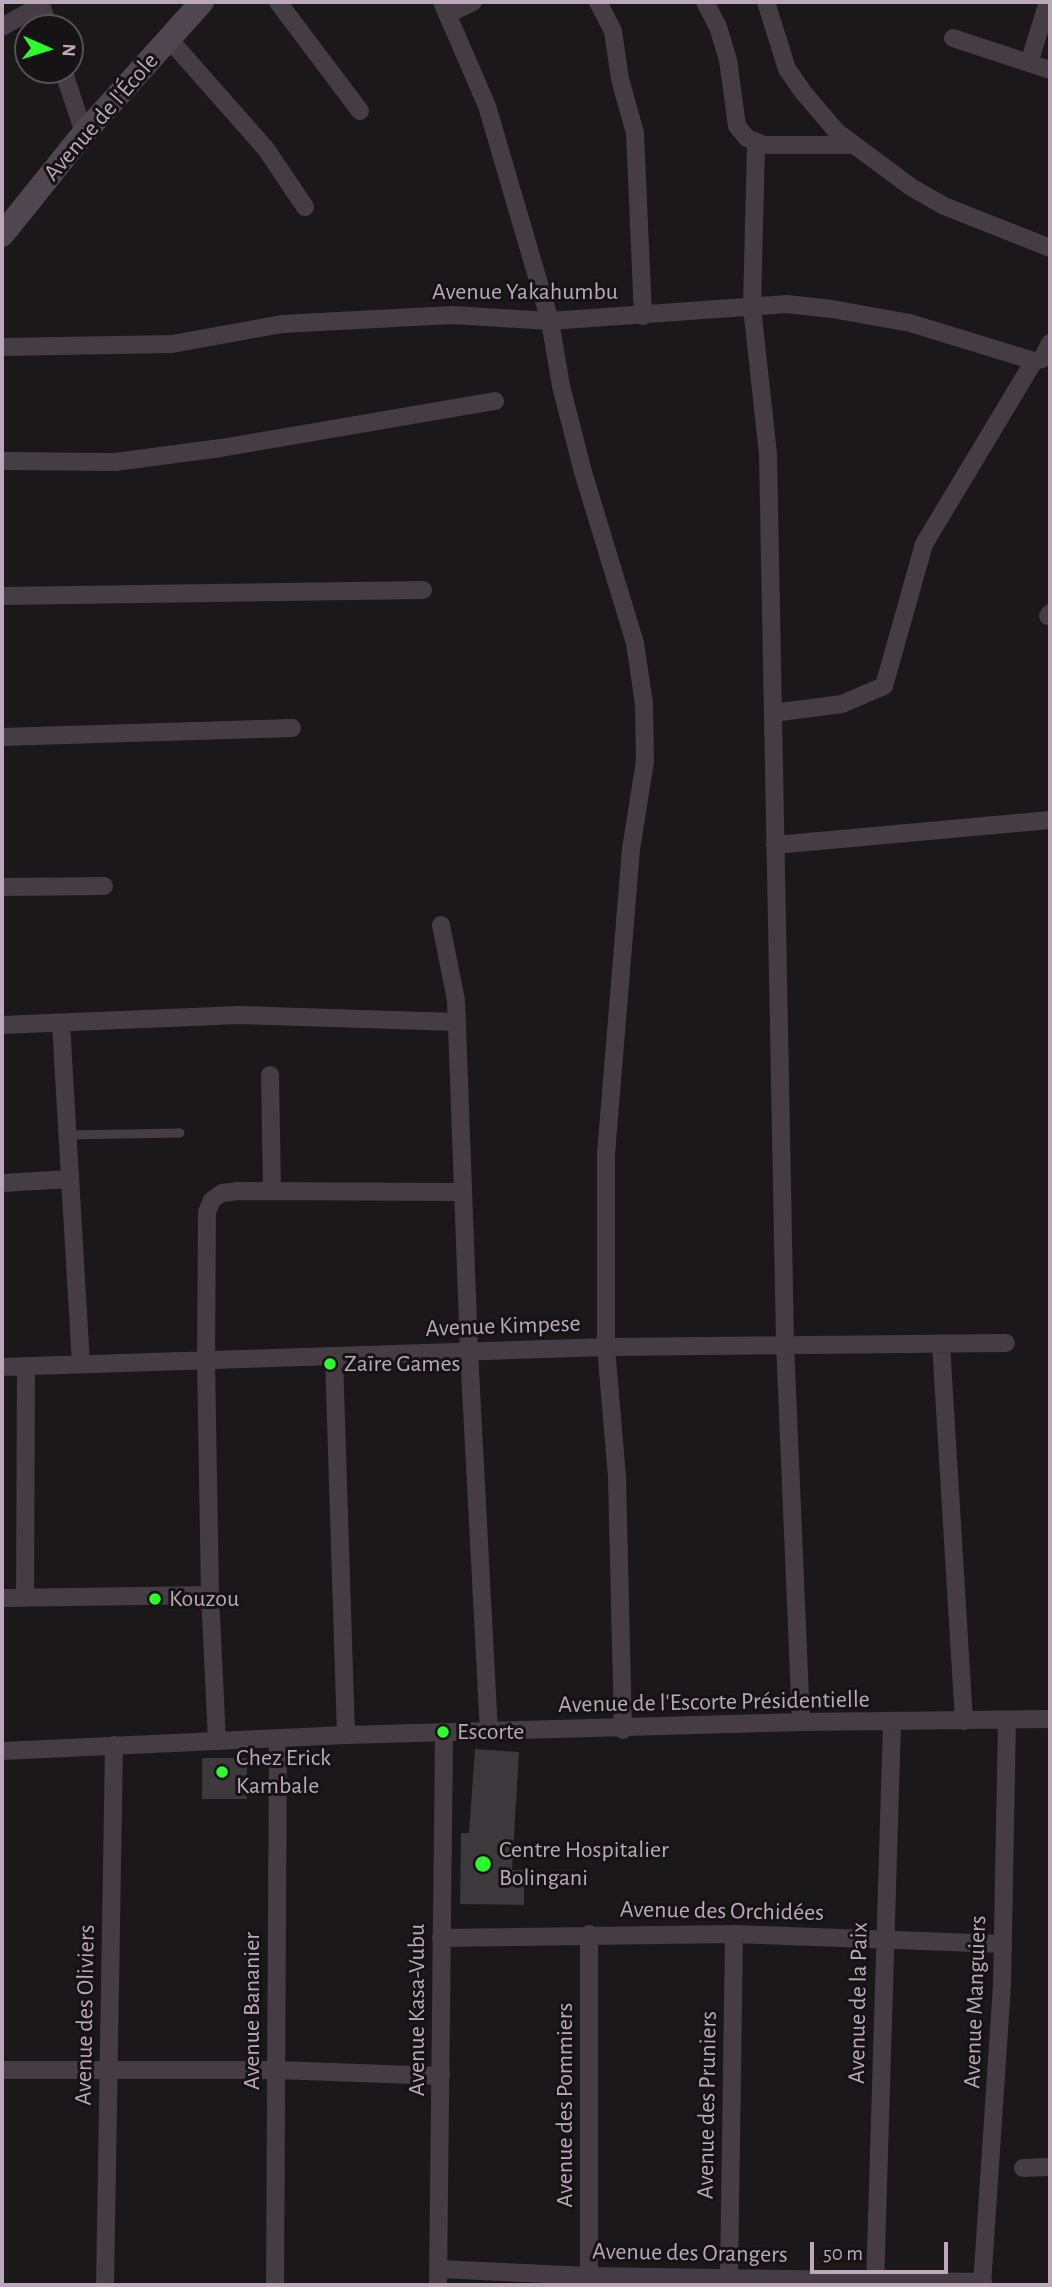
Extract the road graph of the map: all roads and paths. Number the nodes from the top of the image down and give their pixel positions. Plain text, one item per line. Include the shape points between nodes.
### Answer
1 (202, 2) edge
2 (278, 2) edge
3 (473, 2) edge
4 (598, 2) edge
5 (705, 2) edge
6 (766, 2) edge
7 (1048, 2) edge
8 (40, 3) edge
9 (444, 8) edge
10 (2, 27) edge
11 (953, 38) dead end
12 (169, 39) junction
13 (1029, 63) junction
14 (1050, 70) edge
15 (68, 84) edge
16 (360, 111) dead end
17 (84, 133) junction
18 (756, 144) junction
19 (855, 145) junction
20 (305, 207) dead end
21 (2, 234) edge
22 (1050, 248) edge
23 (752, 307) junction
24 (643, 316) junction
25 (550, 321) junction
26 (1050, 343) edge
27 (2, 347) edge
28 (1038, 360) junction
29 (495, 401) dead end
30 (2, 461) edge
31 (423, 590) dead end
32 (2, 596) edge
33 (773, 713) junction
34 (292, 728) dead end
35 (2, 737) edge
36 (1050, 820) edge
37 (775, 845) junction
38 (104, 886) dead end
39 (2, 887) edge
40 (441, 925) dead end
41 (456, 1022) junction
42 (61, 1024) junction
43 (2, 1025) edge
44 (271, 1075) dead end
45 (180, 1133) dead end
46 (68, 1135) junction
47 (70, 1179) junction
48 (2, 1183) edge
49 (272, 1191) junction
50 (462, 1192) junction
51 (785, 1343) junction
52 (1006, 1343) dead end
53 (941, 1344) junction
54 (606, 1347) junction
55 (469, 1351) junction
56 (334, 1357) junction
57 (205, 1360) junction
58 (81, 1364) junction
59 (2, 1367) edge
60 (26, 1367) junction
61 (210, 1595) junction
62 (2, 1598) edge
63 (25, 1598) junction
64 (1050, 1719) edge
65 (1007, 1720) junction
66 (964, 1721) junction
67 (802, 1722) junction
68 (892, 1723) junction
69 (623, 1730) junction
70 (489, 1732) junction
71 (444, 1734) junction
72 (346, 1735) junction
73 (278, 1738) junction
74 (217, 1741) junction
75 (114, 1745) junction
76 (2, 1751) edge
77 (589, 1934) junction
78 (734, 1934) junction
79 (442, 1938) junction
80 (883, 1938) junction
81 (1002, 1944) junction
82 (2, 2070) edge
83 (276, 2070) junction
84 (109, 2071) junction
85 (441, 2076) junction
86 (1050, 2167) edge
87 (1023, 2168) dead end
88 (589, 2276) junction
89 (439, 2277) edge
90 (729, 2277) junction
91 (875, 2284) edge
92 (982, 2284) edge
93 (105, 2285) edge
94 (275, 2285) edge

1 - 12 main road, Avenue de l'École
2 - 16 street
3 - 9 street
4 - 24 street via 613,31 635,133
5 - 18 street via 728,60 737,126
6 - 19 street via 787,69 821,114
7 - 13 street
8 - 10 street
9 - 25 street via 486,106
11 - 13 street
12 - 17 main road, Avenue de l'École
12 - 20 street via 266,149
13 - 14 street
15 - 17 street
17 - 21 main road, Avenue de l'École
18 - 19 street
18 - 23 street
19 - 22 street via 944,206
23 - 24 street, Avenue Yakahumbu
23 - 28 street, Avenue Yakahumbu via 787,304 910,323
23 - 33 street via 768,454
24 - 25 street, Avenue Yakahumbu
25 - 27 street, Avenue Yakahumbu via 452,315 282,324 172,344
25 - 54 street via 583,472 635,643 644,704 645,761 631,849 606,1154
26 - 28 street
28 - 33 street via 924,544 884,686 842,704
29 - 30 street via 115,462
31 - 32 street
33 - 37 street
34 - 35 street
36 - 37 street
37 - 51 street
38 - 39 street
40 - 41 street
41 - 42 street via 239,1015
41 - 50 street
42 - 43 street
42 - 46 street
44 - 49 street
45 - 46 lane
46 - 47 street
47 - 48 street
47 - 58 street
49 - 50 street
49 - 57 street via 222,1193 212,1200 207,1212
50 - 55 street
51 - 53 street, Avenue Kimpese
51 - 54 street, Avenue Kimpese
51 - 67 street
52 - 53 street, Avenue Kimpese
53 - 66 street
54 - 55 street, Avenue Kimpese
54 - 69 street via 617,1477
55 - 56 street, Avenue Kimpese
55 - 70 street
56 - 57 street, Avenue Kimpese
56 - 72 street
57 - 58 street, Avenue Kimpese
57 - 61 street
58 - 60 street, Avenue Kimpese
59 - 60 street, Avenue Kimpese
60 - 63 street
61 - 63 street
61 - 74 street
62 - 63 street
64 - 65 street, Avenue de l'Escorte Présidentielle
65 - 66 street, Avenue de l'Escorte Présidentielle
65 - 81 street, Avenue Manguiers
66 - 68 street, Avenue de l'Escorte Présidentielle
67 - 68 street, Avenue de l'Escorte Présidentielle
67 - 69 street, Avenue de l'Escorte Présidentielle
68 - 80 street, Avenue de la Paix
69 - 70 street, Avenue de l'Escorte Présidentielle
70 - 71 street, Avenue de l'Escorte Présidentielle
71 - 72 street, Avenue de l'Escorte Présidentielle
71 - 79 street, Avenue Kasa-Vubu
72 - 73 street, Avenue de l'Escorte Présidentielle
73 - 74 street, Avenue de l'Escorte Présidentielle
73 - 83 street, Avenue Bananier
74 - 75 street, Avenue de l'Escorte Présidentielle
75 - 76 street, Avenue de l'Escorte Présidentielle
75 - 84 street, Avenue des Oliviers
77 - 78 street, Avenue des Orchidées
77 - 79 street, Avenue des Orchidées
77 - 88 street, Avenue des Pommiers
78 - 80 street, Avenue des Orchidées
78 - 90 street, Avenue des Pruniers
79 - 85 street, Avenue Kasa-Vubu
80 - 81 street, Avenue des Orchidées
80 - 91 street, Avenue de la Paix
81 - 92 street, Avenue Manguiers
82 - 84 street
83 - 84 street
83 - 85 street
83 - 94 street, Avenue Bananier
84 - 93 street, Avenue des Oliviers
85 - 89 street, Avenue Kasa-Vubu
86 - 87 street
88 - 89 street, Avenue des Orangers
88 - 90 street, Avenue des Orangers
90 - 91 street, Avenue des Orangers
91 - 92 street, Avenue des Orangers

